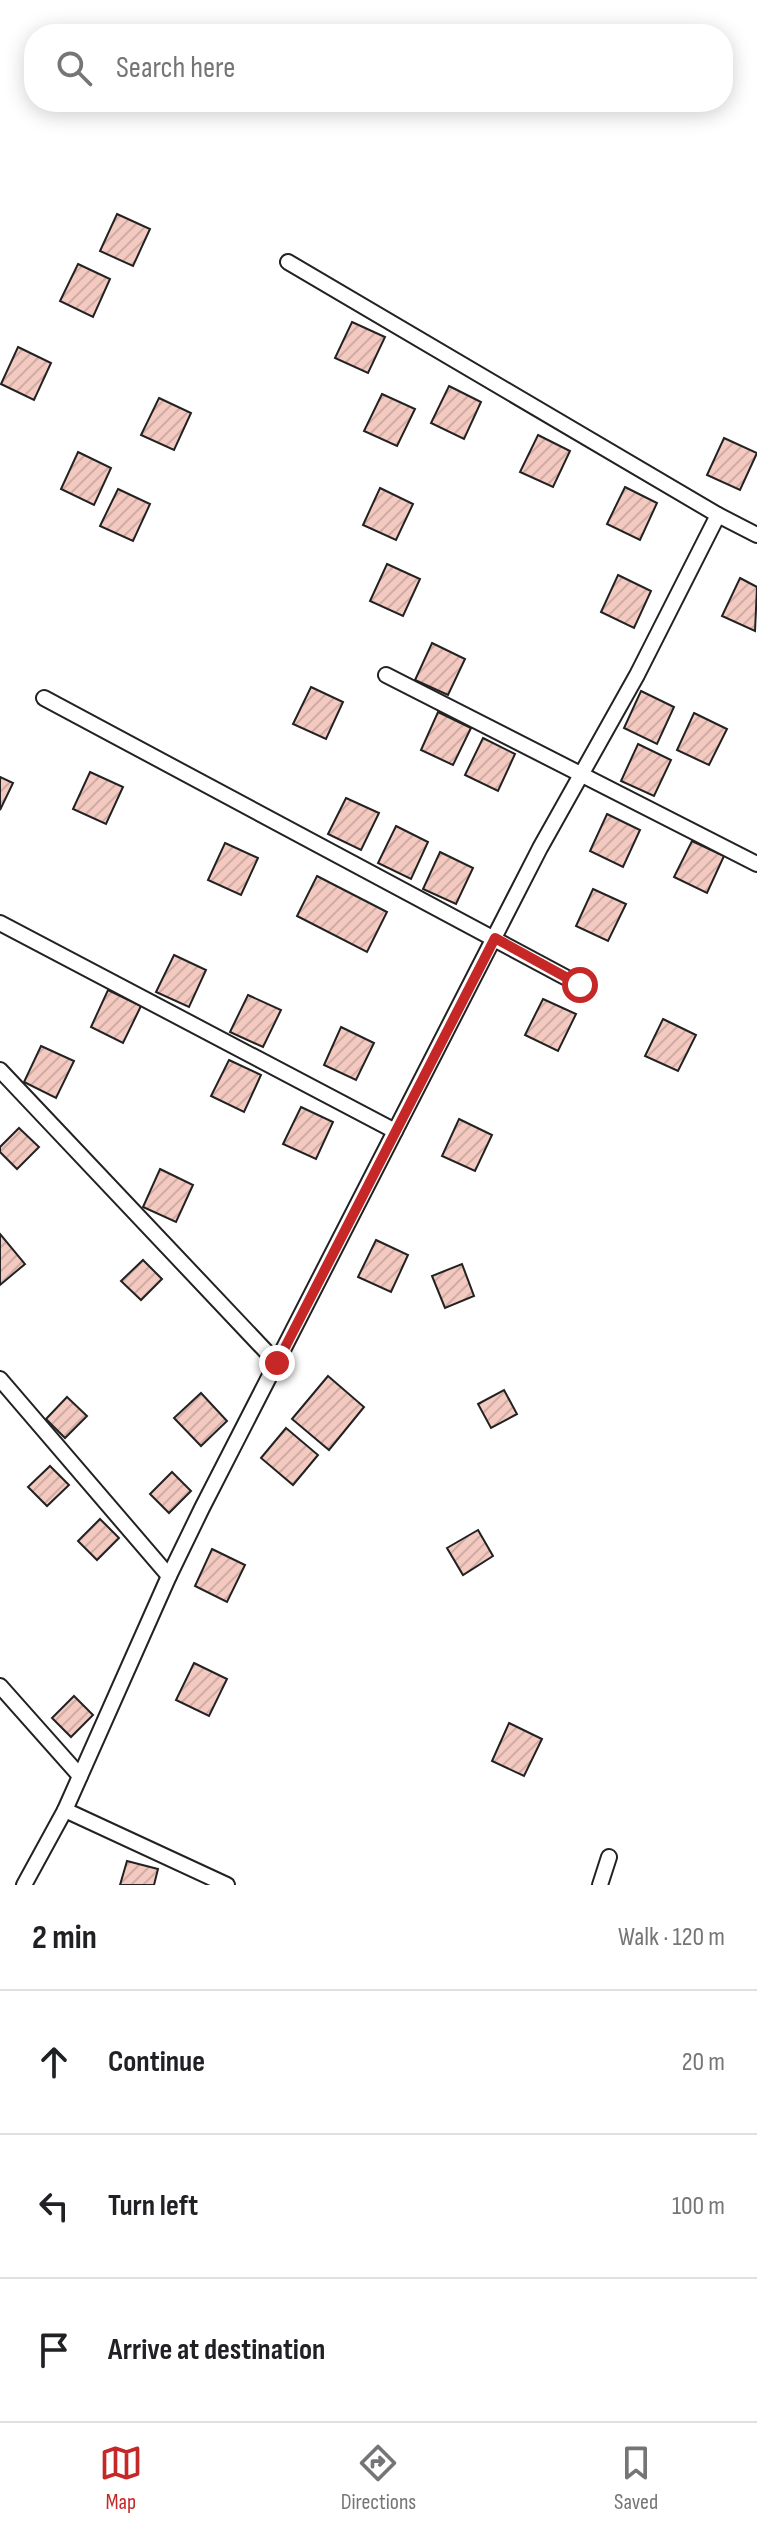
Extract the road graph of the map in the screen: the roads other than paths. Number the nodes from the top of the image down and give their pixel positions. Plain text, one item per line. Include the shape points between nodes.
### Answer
1 (288, 262) dead end
2 (718, 515) junction
3 (757, 535) edge
4 (386, 675) dead end
5 (44, 698) dead end
6 (582, 775) junction
7 (757, 864) edge
8 (0, 923) edge
9 (495, 938) junction
10 (580, 985) dead end
11 (0, 1070) edge
12 (395, 1131) junction
13 (277, 1363) junction
14 (0, 1379) edge
15 (169, 1576) junction
16 (0, 1686) edge
17 (80, 1776) junction
18 (65, 1810) junction
19 (609, 1857) dead end
20 (24, 1885) edge
21 (227, 1885) edge
22 (600, 1885) edge

1 - 2 lane
2 - 3 lane
2 - 6 lane
4 - 6 lane
5 - 9 lane
6 - 7 lane
6 - 9 lane
8 - 12 lane
9 - 10 lane
9 - 12 lane
11 - 13 lane
12 - 13 lane
13 - 15 lane
14 - 15 lane
15 - 17 lane
16 - 17 lane
17 - 18 lane
18 - 20 lane
18 - 21 lane
19 - 22 lane

